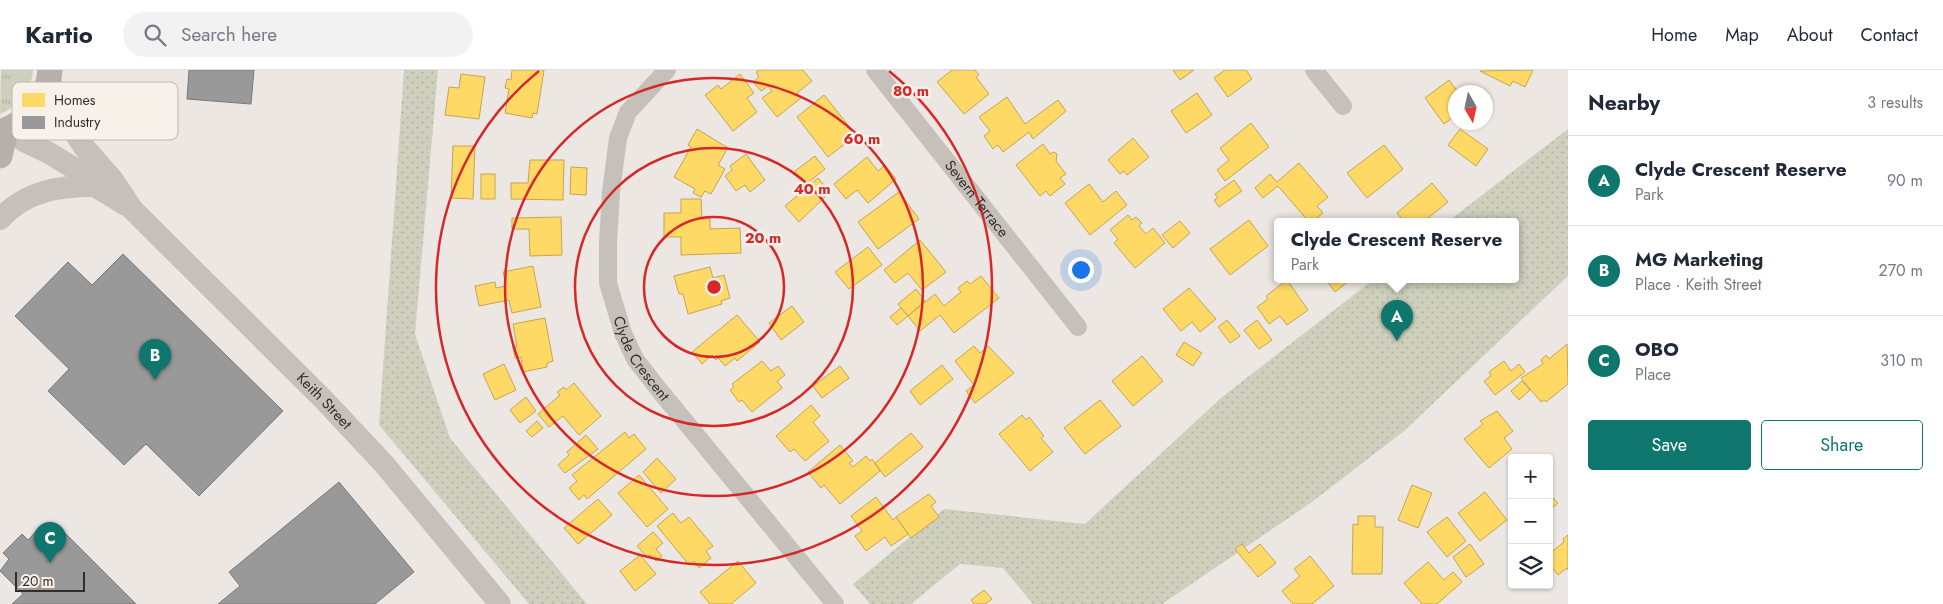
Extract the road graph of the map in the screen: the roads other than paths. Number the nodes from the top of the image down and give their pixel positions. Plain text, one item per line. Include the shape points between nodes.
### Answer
1 (667, 70) edge
2 (875, 70) edge
3 (1314, 70) edge
4 (1343, 106) dead end
5 (5, 130) edge
6 (22, 140) edge
7 (79, 140) edge
8 (0, 156) edge
9 (95, 186) junction
10 (134, 210) junction
11 (0, 220) edge
12 (1078, 327) dead end
13 (500, 604) edge
14 (835, 604) edge

1 - 14 street, Clyde Crescent via 628,112 615,151 608,283 623,333 650,378
2 - 12 street, Severn Terrace
3 - 4 street
5 - 8 main road
6 - 9 street, Keith Street via 49,152
7 - 10 street, Keith Street via 114,180
9 - 10 street, Keith Street
9 - 11 street via 63,186 40,193 20,202
10 - 13 street, Keith Street via 384,464

